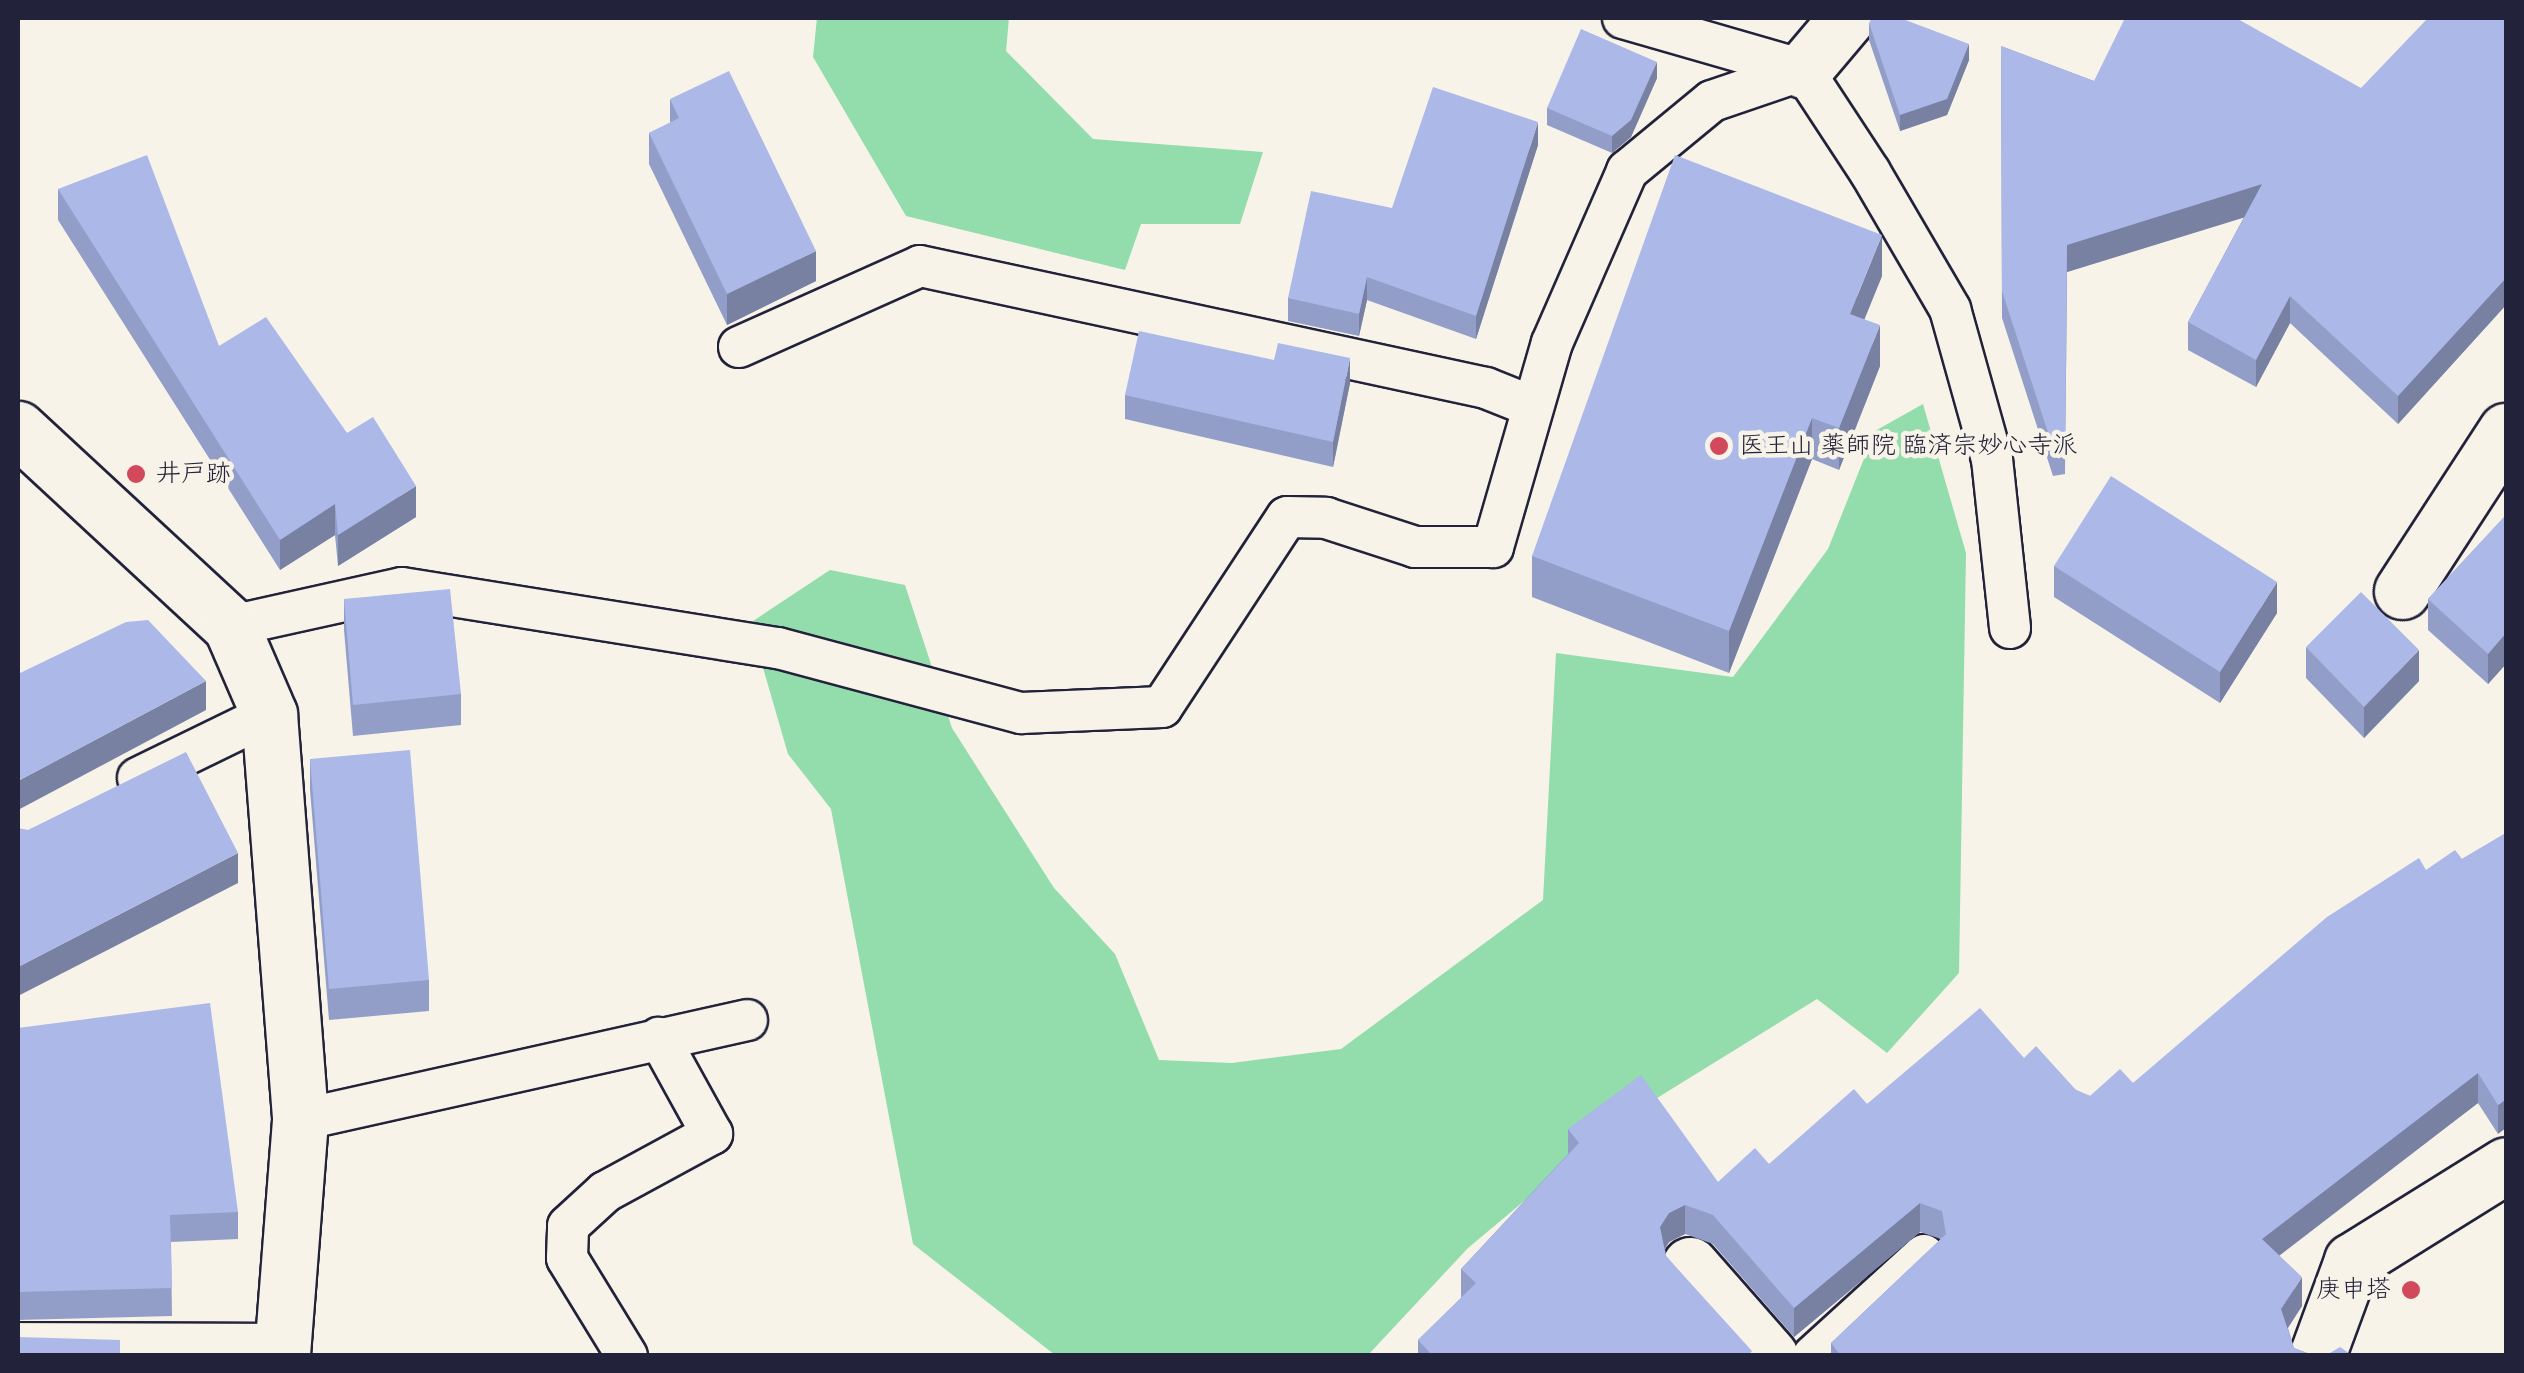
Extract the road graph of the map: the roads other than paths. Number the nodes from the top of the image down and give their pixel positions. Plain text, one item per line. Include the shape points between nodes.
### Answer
1 (1623, 18) edge
2 (1847, 18) edge
3 (1803, 70) junction
4 (739, 347) dead end
5 (1530, 406) junction
6 (18, 429) edge
7 (2506, 431) edge
8 (2402, 590) dead end
9 (231, 626) junction
10 (2010, 628) dead end
11 (270, 714) junction
12 (102, 796) edge
13 (748, 1020) dead end
14 (659, 1038) junction
15 (300, 1120) junction
16 (2506, 1165) edge
17 (1924, 1256) edge
18 (1690, 1265) dead end
19 (18, 1342) edge
20 (282, 1350) edge
21 (627, 1356) edge
22 (1770, 1356) edge
23 (1813, 1356) edge
24 (2317, 1356) edge

1 - 3 lane
2 - 3 street
3 - 5 lane via 1712,102 1627,170 1583,258
3 - 10 lane via 1950,310 1992,459
4 - 5 lane via 920,266 1486,388
5 - 9 lane via 1493,547 1416,548 1326,518 1286,517 1162,707 1022,714 778,648 402,588
6 - 9 street
7 - 8 street
9 - 11 street
11 - 12 lane
11 - 15 street
13 - 14 lane
14 - 15 lane
14 - 21 lane via 712,1134 605,1192 568,1226 567,1258
15 - 20 street
16 - 24 street via 2352,1260
17 - 23 lane
18 - 22 street
19 - 20 lane

